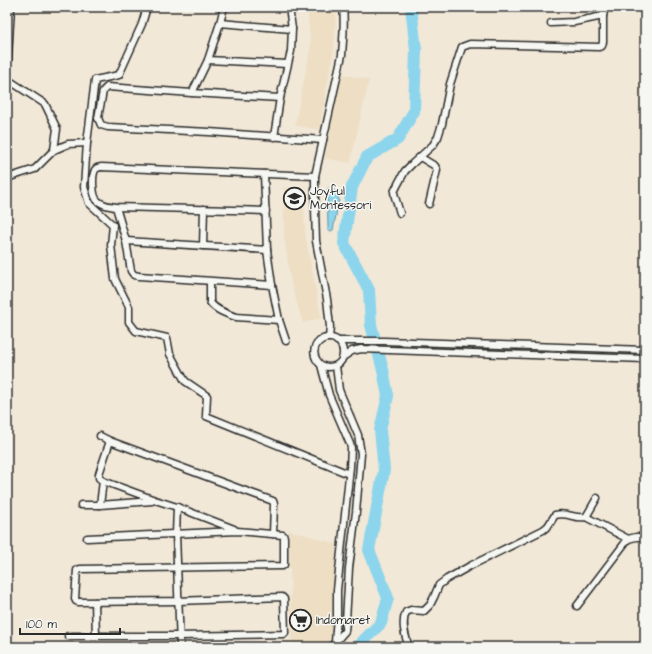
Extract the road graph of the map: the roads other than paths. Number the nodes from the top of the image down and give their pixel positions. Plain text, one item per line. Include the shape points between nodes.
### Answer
1 (11, 7) edge
2 (147, 7) edge
3 (224, 7) edge
4 (289, 7) edge
5 (343, 7) edge
6 (605, 7) edge
7 (603, 16) junction
8 (220, 23) junction
9 (551, 23) dead end
10 (292, 29) junction
11 (208, 60) junction
12 (287, 64) junction
13 (7, 76) edge
14 (7, 79) edge
15 (192, 93) junction
16 (280, 98) junction
17 (274, 137) junction
18 (323, 140) junction
19 (87, 143) junction
20 (54, 150) junction
21 (420, 157) junction
22 (264, 174) junction
23 (315, 176) junction
24 (7, 178) edge
25 (429, 204) dead end
26 (116, 207) junction
27 (204, 209) junction
28 (266, 211) junction
29 (400, 213) dead end
30 (126, 241) junction
31 (202, 246) junction
32 (267, 250) junction
33 (210, 282) junction
34 (272, 285) junction
35 (279, 320) junction
36 (329, 338) junction
37 (286, 341) dead end
38 (337, 341) junction
39 (645, 350) edge
40 (343, 357) junction
41 (645, 359) edge
42 (321, 365) junction
43 (336, 366) junction
44 (100, 436) dead end
45 (110, 440) junction
46 (349, 474) junction
47 (103, 481) junction
48 (597, 498) dead end
49 (155, 500) junction
50 (81, 505) dead end
51 (100, 505) junction
52 (177, 507) junction
53 (586, 517) junction
54 (237, 530) junction
55 (176, 534) junction
56 (273, 534) junction
57 (645, 537) edge
58 (87, 538) dead end
59 (628, 539) junction
60 (178, 568) junction
61 (337, 590) junction
62 (348, 590) junction
63 (178, 601) junction
64 (95, 602) junction
65 (578, 606) dead end
66 (68, 636) dead end
67 (96, 636) junction
68 (179, 636) junction
69 (333, 644) edge
70 (180, 647) edge
71 (409, 647) edge

1 - 13 street
2 - 19 street via 119,75 95,80
3 - 8 street
4 - 10 street
5 - 18 street via 342,55
6 - 7 street
7 - 9 street via 574,22
7 - 21 street via 603,42 599,47 470,44 463,46 450,84 440,132 433,145
8 - 10 street
8 - 11 street
10 - 12 street via 291,51
11 - 12 street
11 - 15 street
12 - 16 street
14 - 20 street via 45,104 57,128
15 - 16 street
15 - 17 street via 107,87 103,91 98,118 101,125 108,127
16 - 17 street
17 - 18 street
18 - 23 street
19 - 20 street via 68,144
19 - 46 street via 84,187 89,203 113,224 111,245 115,279 129,306 129,322 136,332 167,338 170,354 185,381 207,396 206,416
20 - 24 street via 35,169
21 - 25 street via 437,170
21 - 29 street via 405,171 394,192
22 - 23 street
22 - 26 street via 99,167 95,170 92,180 95,198 105,205
22 - 28 street
23 - 36 street via 316,241 328,306
26 - 27 street
26 - 30 street
27 - 28 street
27 - 31 street
28 - 32 street
30 - 31 street
30 - 33 street via 131,271 134,275
31 - 32 street
32 - 34 street
33 - 34 street
33 - 35 street via 210,302 217,309 236,317
34 - 35 street
35 - 37 street
36 - 38 street
36 - 42 street via 320,341 314,348 315,358
38 - 39 street
38 - 40 street via 343,348
40 - 41 street via 361,349
40 - 43 street
42 - 43 street via 328,368
42 - 46 street via 329,395 350,444
43 - 62 street via 339,390 358,435 362,454
44 - 45 street
45 - 47 street via 98,474
45 - 56 street via 273,502
46 - 61 street
47 - 49 street
47 - 51 street
48 - 53 street
49 - 51 street
49 - 52 street
50 - 51 street
52 - 54 street
52 - 55 street
53 - 59 street
53 - 71 street via 555,515 543,530 447,579 439,585 430,605 424,611 406,612 404,631
54 - 55 street
54 - 56 street
55 - 58 street
55 - 60 street
56 - 60 street via 281,534 284,537 282,566
57 - 59 street
59 - 65 street
60 - 63 street
60 - 64 street via 78,569 76,601
61 - 62 street
61 - 69 street
62 - 69 street via 345,631
63 - 64 street
63 - 68 street
63 - 68 street via 282,597 285,612 284,634
64 - 67 street
66 - 67 street
67 - 68 street
68 - 70 street

